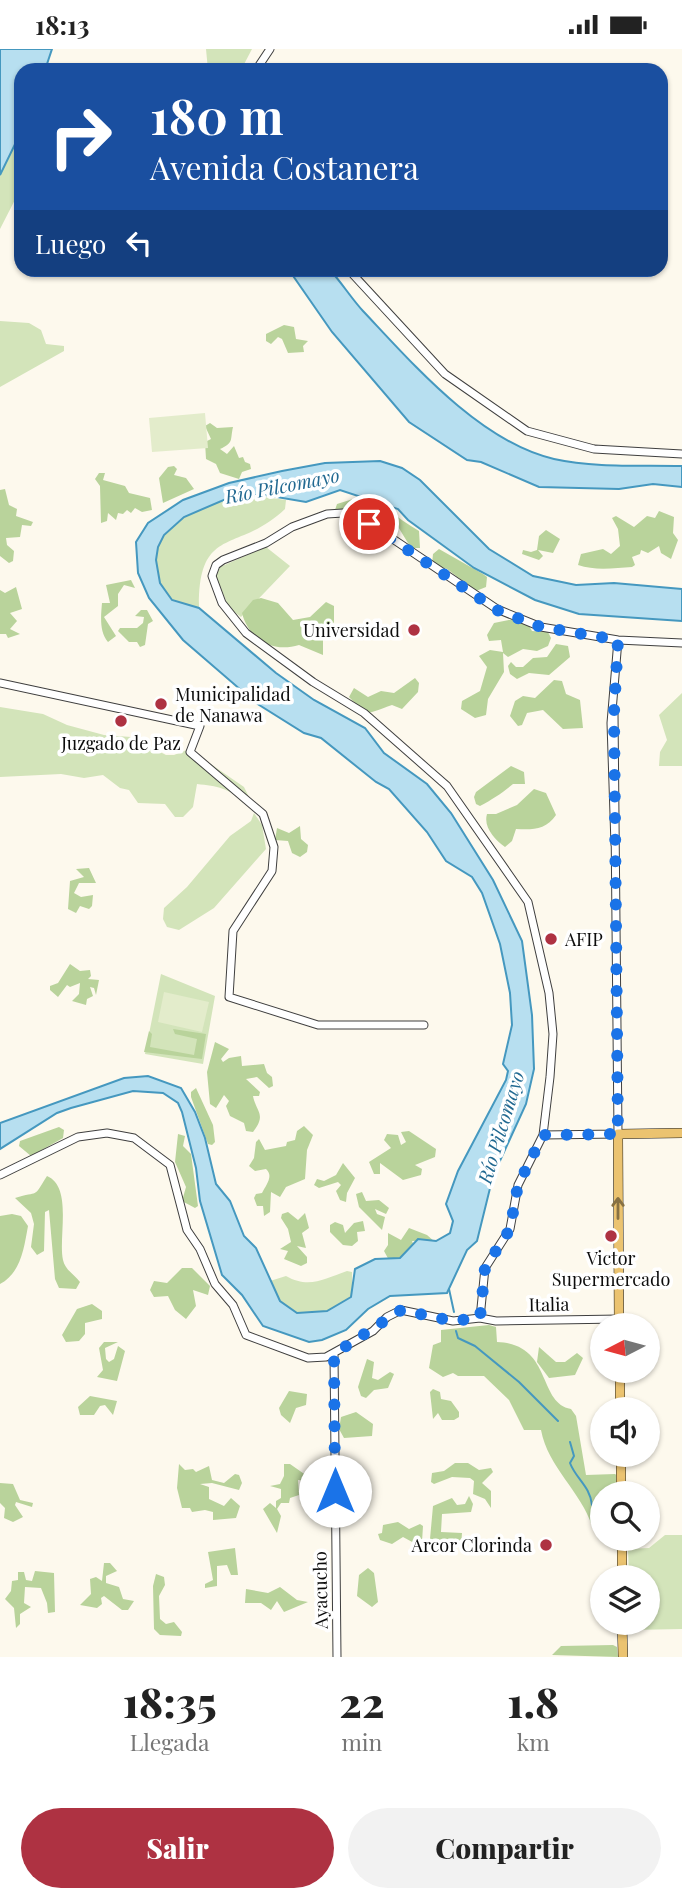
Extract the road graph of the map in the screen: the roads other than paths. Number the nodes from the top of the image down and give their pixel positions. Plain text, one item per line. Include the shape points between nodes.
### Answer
1 (355, 277) edge
2 (682, 454) edge
3 (618, 640) junction
4 (682, 643) edge
5 (0, 683) edge
6 (424, 1025) dead end
7 (682, 1133) edge
8 (618, 1134) junction
9 (543, 1135) junction
10 (0, 1175) edge
11 (620, 1313) edge
12 (480, 1318) junction
13 (590, 1322) edge
14 (334, 1354) junction
15 (622, 1635) edge
16 (337, 1657) edge
17 (622, 1657) edge

1 - 2 street via 445,374 527,431 594,449
3 - 4 street
3 - 8 street via 611,723
3 - 9 street via 541,627 497,610 382,531 343,513 292,527 223,560 212,576 222,603 246,633 364,713 447,786 515,880 534,921 549,993 553,1034
5 - 6 street via 200,726 190,752 263,814 274,847 272,871 233,931 229,997 318,1025
7 - 8 main road
8 - 9 street
11 -> 8 main road
9 - 12 street via 518,1185 510,1229 485,1268
10 - 14 street via 78,1137 107,1133 134,1138 170,1165 187,1230 246,1335 308,1358
12 - 13 street, Italia
12 - 14 street, Italia via 453,1321 401,1310
14 - 16 street, Ayacucho
15 - 17 main road

